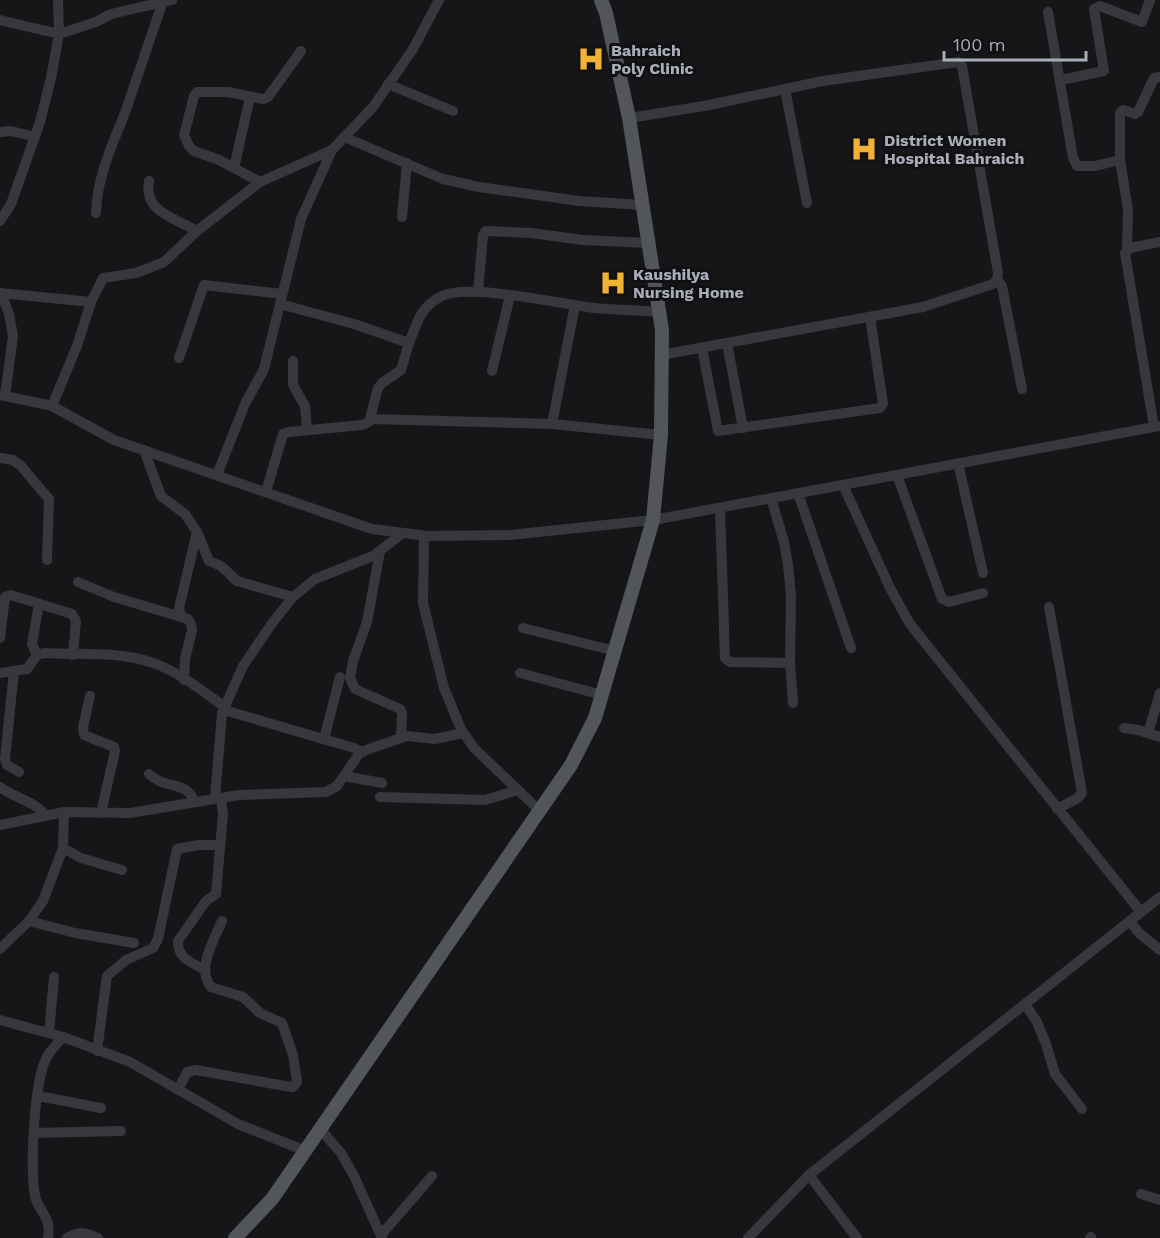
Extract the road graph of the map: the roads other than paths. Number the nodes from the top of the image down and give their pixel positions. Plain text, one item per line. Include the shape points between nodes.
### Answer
1 (58, 0) edge
2 (439, 0) edge
3 (601, 0) edge
4 (1150, 0) edge
5 (167, 2) edge
6 (1048, 12) dead end
7 (0, 20) edge
8 (59, 34) junction
9 (301, 51) dead end
10 (1160, 77) edge
11 (1061, 80) junction
12 (388, 84) junction
13 (785, 89) junction
14 (250, 97) junction
15 (453, 111) dead end
16 (628, 118) junction
17 (0, 132) edge
18 (35, 137) junction
19 (344, 137) junction
20 (332, 150) junction
21 (1120, 160) junction
22 (407, 163) junction
23 (234, 168) junction
24 (149, 181) dead end
25 (260, 182) junction
26 (807, 202) dead end
27 (642, 205) junction
28 (96, 213) dead end
29 (402, 217) dead end
30 (0, 221) edge
31 (197, 231) junction
32 (1160, 242) edge
33 (648, 243) junction
34 (1127, 250) junction
35 (997, 279) junction
36 (478, 292) junction
37 (1, 293) edge
38 (510, 296) junction
39 (281, 299) junction
40 (91, 302) junction
41 (575, 304) junction
42 (659, 312) junction
43 (870, 316) junction
44 (409, 343) junction
45 (727, 343) junction
46 (702, 348) junction
47 (661, 355) junction
48 (180, 358) dead end
49 (293, 361) dead end
50 (492, 370) dead end
51 (1022, 389) dead end
52 (2, 395) edge
53 (52, 406) junction
54 (370, 418) junction
55 (552, 424) junction
56 (1157, 426) edge
57 (743, 428) junction
58 (307, 430) junction
59 (661, 435) junction
60 (144, 450) junction
61 (0, 458) edge
62 (958, 463) junction
63 (217, 475) junction
64 (897, 475) junction
65 (843, 485) junction
66 (266, 492) junction
67 (798, 493) junction
68 (771, 498) junction
69 (720, 508) junction
70 (653, 520) junction
71 (197, 532) junction
72 (403, 533) junction
73 (424, 536) junction
74 (380, 551) junction
75 (47, 560) dead end
76 (983, 573) dead end
77 (78, 582) dead end
78 (983, 593) dead end
79 (293, 597) junction
80 (39, 604) junction
81 (1049, 607) dead end
82 (181, 616) junction
83 (523, 628) dead end
84 (0, 638) edge
85 (851, 648) dead end
86 (615, 651) junction
87 (37, 655) junction
88 (73, 655) junction
89 (790, 663) junction
90 (15, 671) junction
91 (0, 673) edge
92 (520, 673) dead end
93 (340, 677) dead end
94 (184, 680) junction
95 (1160, 693) edge
96 (602, 695) junction
97 (90, 696) dead end
98 (793, 703) dead end
99 (224, 708) junction
100 (1124, 728) dead end
101 (462, 733) junction
102 (1148, 733) junction
103 (1160, 737) edge
104 (401, 738) junction
105 (324, 739) junction
106 (362, 752) junction
107 (19, 772) dead end
108 (149, 774) dead end
109 (344, 776) junction
110 (382, 783) dead end
111 (0, 787) edge
112 (518, 790) junction
113 (380, 797) dead end
114 (218, 798) junction
115 (194, 802) junction
116 (1057, 809) junction
117 (540, 810) junction
118 (64, 812) junction
119 (101, 813) junction
120 (45, 815) junction
121 (0, 825) edge
122 (220, 845) junction
123 (63, 848) junction
124 (122, 870) dead end
125 (1160, 897) edge
126 (1141, 912) junction
127 (29, 921) junction
128 (222, 921) dead end
129 (1130, 921) junction
130 (134, 943) dead end
131 (0, 950) edge
132 (1160, 950) edge
133 (205, 970) junction
134 (54, 977) dead end
135 (1024, 1004) junction
136 (0, 1020) edge
137 (49, 1033) junction
138 (63, 1037) junction
139 (97, 1051) junction
140 (178, 1090) junction
141 (38, 1096) junction
142 (101, 1108) dead end
143 (1082, 1109) dead end
144 (320, 1129) junction
145 (121, 1131) dead end
146 (34, 1133) junction
147 (306, 1150) junction
148 (809, 1175) junction
149 (432, 1176) dead end
150 (1141, 1194) dead end
151 (1160, 1200) edge
152 (382, 1237) edge
153 (48, 1238) edge
154 (67, 1238) edge
155 (98, 1238) edge
156 (235, 1238) edge
157 (748, 1238) edge
158 (857, 1238) edge

1 - 8 street
2 - 12 street via 413,49
3 - 16 main road
4 - 11 street via 1142,22 1100,6 1094,9 1104,71
5 - 8 street via 111,14
5 - 28 street via 101,174
6 - 11 street
7 - 8 street
8 - 18 street
9 - 14 street via 268,97
10 - 21 street via 1154,78 1137,113 1121,111
11 - 21 street via 1077,166
12 - 15 street
12 - 19 street via 373,107
13 - 16 street
13 - 26 street
13 - 35 street via 960,63
14 - 23 street
14 - 23 street via 197,92 184,135 194,151
16 - 27 main road
17 - 18 street via 11,130
18 - 30 street via 11,204
19 - 20 street
19 - 22 street
20 - 25 street
20 - 39 street via 301,219
21 - 34 street via 1128,210
22 - 27 street via 443,179 479,187
22 - 29 street
23 - 25 street
24 - 31 street via 148,194 156,209
25 - 31 street
27 - 33 main road
31 - 40 street via 164,262 136,273 103,278
32 - 34 street
33 - 36 street via 486,231
33 - 42 main road
34 - 56 street
35 - 43 street via 993,284 923,307
35 - 51 street via 1002,286
36 - 38 street
36 - 44 street via 445,294 431,302 422,310
37 - 40 street
37 - 52 street via 13,336
38 - 41 street
38 - 50 street
39 - 44 street
39 - 48 street via 204,285
39 - 63 street via 264,369 245,404
40 - 53 street
41 - 42 street
41 - 55 street
42 - 47 main road
43 - 45 street
43 - 57 street via 882,407
44 - 54 street via 401,370 378,388
45 - 46 street
45 - 57 street
46 - 47 street
46 - 57 street via 716,430
47 - 59 main road
49 - 58 street via 293,385 304,406
52 - 53 street
53 - 60 street via 114,440
54 - 55 street
54 - 58 street via 362,425
55 - 59 street
56 - 62 street
58 - 66 street via 283,434
59 - 70 main road
60 - 63 street
60 - 71 street via 160,496 185,514
61 - 75 street via 21,466 49,499
62 - 64 street
62 - 76 street
63 - 66 street
64 - 65 street
64 - 78 street via 942,599 949,602
65 - 67 street
65 - 116 street via 910,624
66 - 72 street via 372,529
67 - 68 street
67 - 85 street
68 - 69 street
68 - 89 street via 788,566
69 - 70 street
69 - 89 street via 725,658 730,662
70 - 73 street via 510,535
70 - 86 main road
71 - 79 street via 209,561 237,581
71 - 82 street via 179,608
72 - 73 street
72 - 74 street
73 - 101 street via 423,603 444,688
74 - 79 street via 315,579
74 - 104 street via 367,622 350,678 355,689 400,709
77 - 82 street
79 - 99 street via 243,666
80 - 84 street via 11,595 5,597
80 - 87 street via 32,644
80 - 88 street via 75,616
81 - 116 street via 1082,793
82 - 94 street via 188,619 192,630
83 - 86 street
86 - 96 main road
87 - 88 street
87 - 90 street via 30,667
88 - 94 street via 136,658 152,662
89 - 98 street
90 - 91 street
90 - 107 street via 5,759 7,765
92 - 96 street
93 - 105 street
94 - 99 street
95 - 102 street
96 - 117 main road via 571,765
97 - 119 street via 84,735 108,743 115,751
99 - 105 street
99 - 114 street
100 - 102 street
101 - 104 street via 435,739
101 - 112 street
102 - 103 street
104 - 106 street
105 - 106 street
106 - 109 street
108 - 115 street via 158,782 185,788
109 - 110 street
109 - 114 street via 338,786 326,792
111 - 120 street via 41,808
112 - 113 street via 485,800
112 - 117 street
114 - 115 street
114 - 122 street via 223,814
115 - 119 street via 130,813
116 - 126 street
117 - 144 main road
118 - 119 street
118 - 120 street
118 - 123 street
120 - 121 street
122 - 133 street via 216,894 206,901 178,941 185,959
122 - 139 street via 177,849 158,939 153,948 126,960 107,975
123 - 124 street via 81,858
123 - 127 street via 43,901
125 - 126 street
126 - 129 street
127 - 130 street
127 - 131 street
128 - 133 street
129 - 132 street
129 - 135 street
133 - 140 street via 211,987 243,997 260,1013 282,1023 297,1082 293,1087 196,1070 187,1072
134 - 137 street
135 - 143 street via 1037,1022 1056,1074
135 - 148 street
136 - 137 street
137 - 138 street
138 - 139 street
138 - 141 street via 45,1061
139 - 140 street via 130,1062
140 - 147 street via 238,1124
141 - 142 street
141 - 146 street
144 - 147 main road
144 - 152 street via 341,1153
145 - 146 street
146 - 153 street via 35,1196 48,1221
147 - 156 main road via 272,1199
148 - 157 street
148 - 158 street
149 - 152 street
150 - 151 street
154 - 155 street via 82,1232

